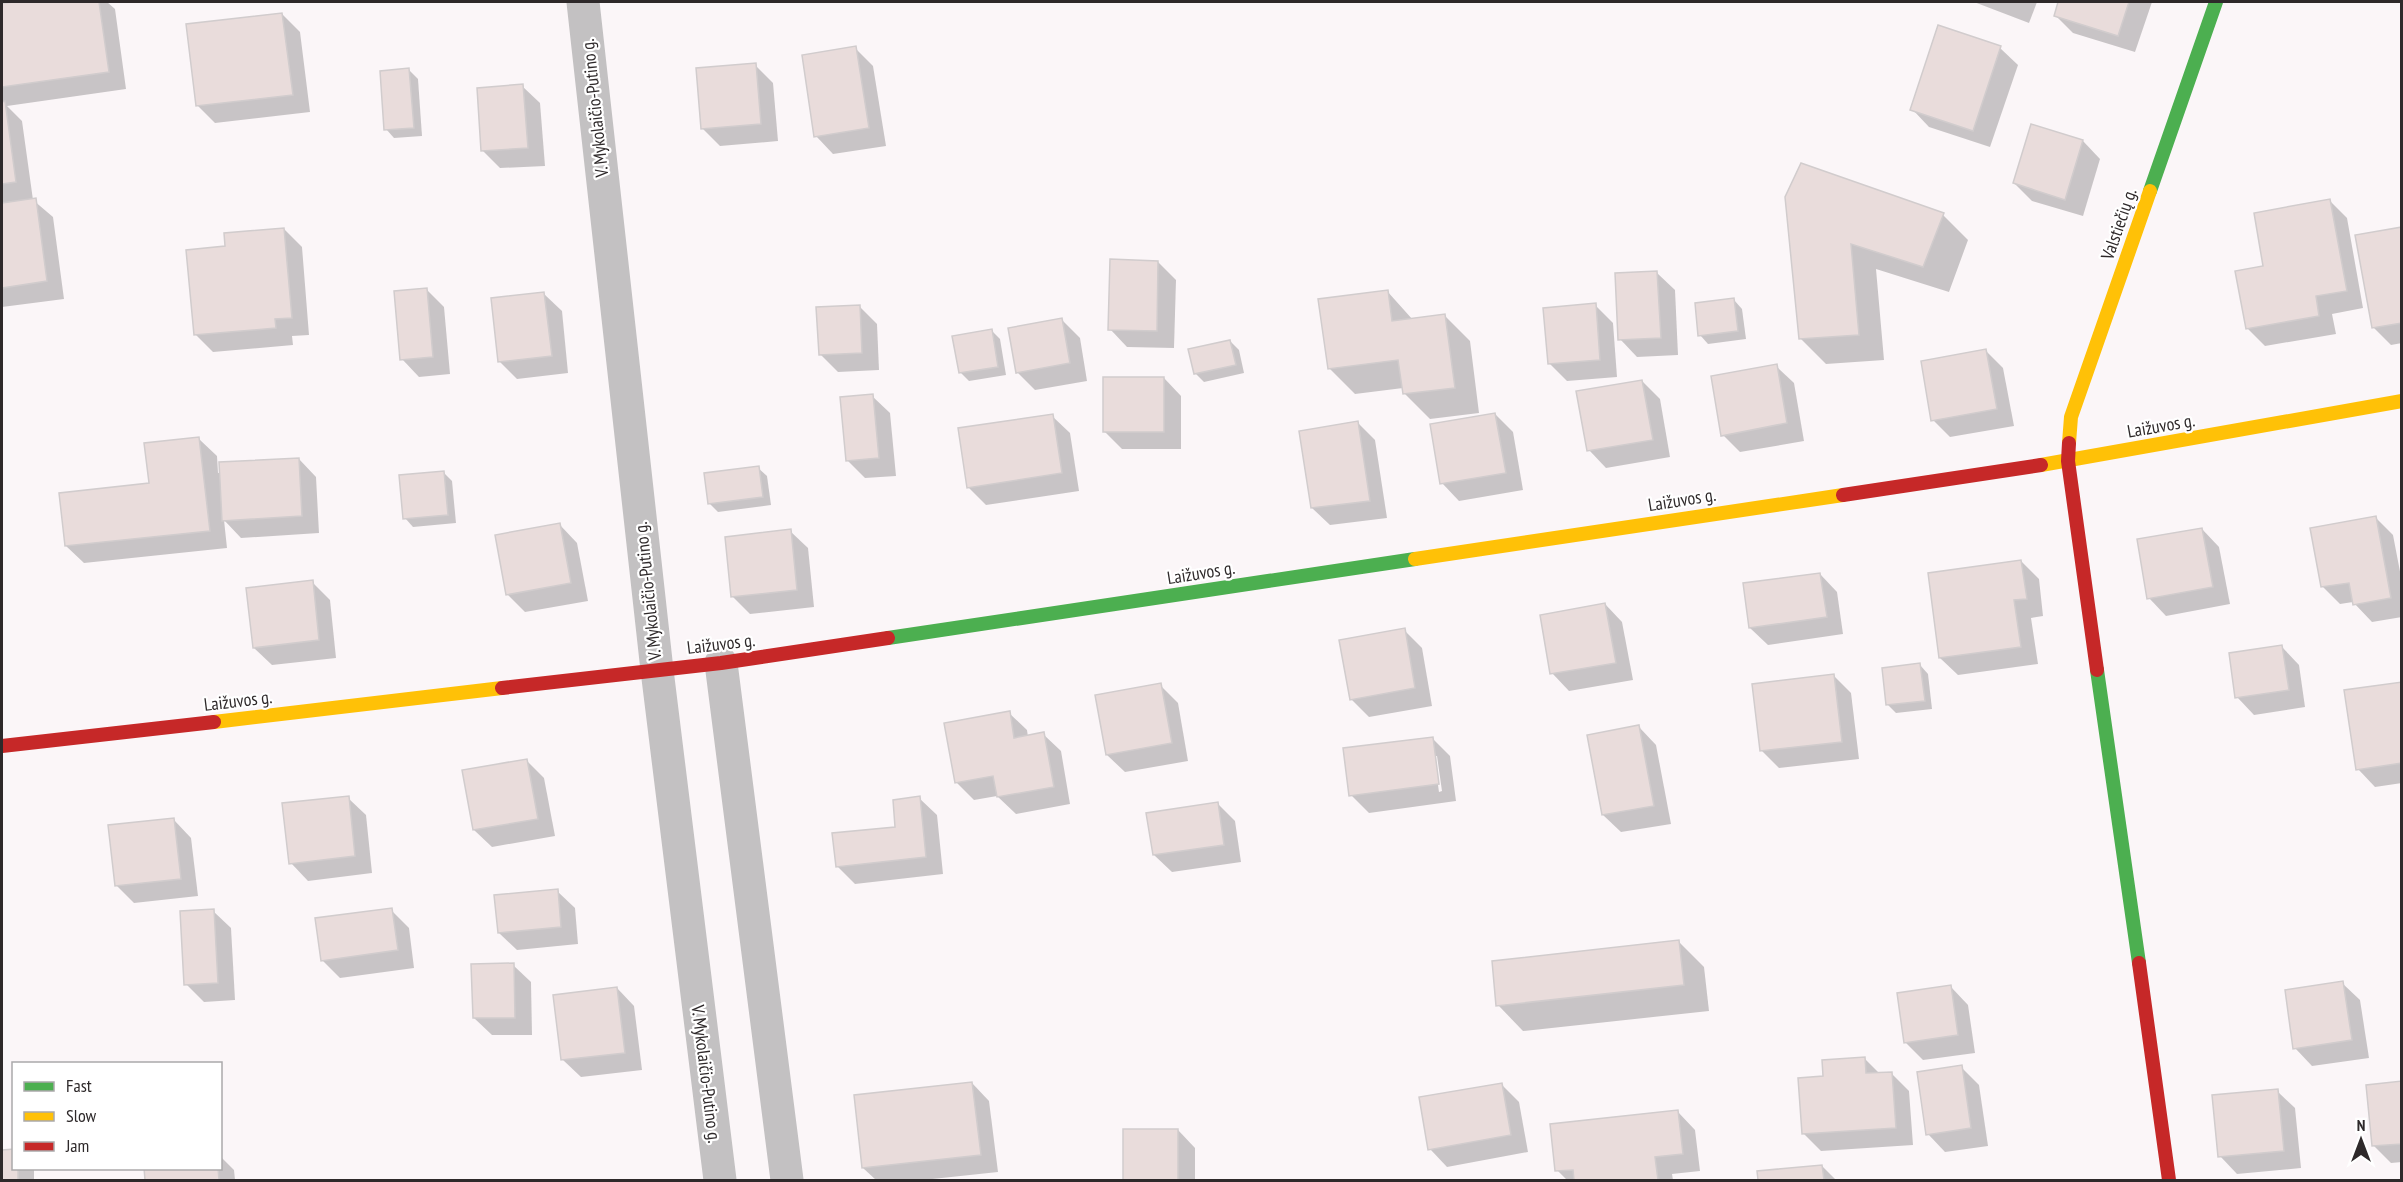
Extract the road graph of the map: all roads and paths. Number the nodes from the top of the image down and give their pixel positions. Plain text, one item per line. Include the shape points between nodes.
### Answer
1 (583, 2) edge
2 (2216, 2) edge
3 (2402, 401) edge
4 (2068, 460) junction
5 (722, 663) junction
6 (657, 670) junction
7 (2, 746) edge
8 (720, 1180) edge
9 (787, 1180) edge
10 (2169, 1180) edge

1 - 6 street, V. Mykolaičio-Putino g.
2 - 4 main road, Valstiečių g. via 2071,417
3 - 4 main road, Laižuvos g.
4 - 5 main road, Laižuvos g.
4 - 10 main road, Valstiečių g.
5 - 6 main road, Laižuvos g.
5 - 9 street
6 - 7 main road, Laižuvos g.
6 - 8 street, V. Mykolaičio-Putino g.

